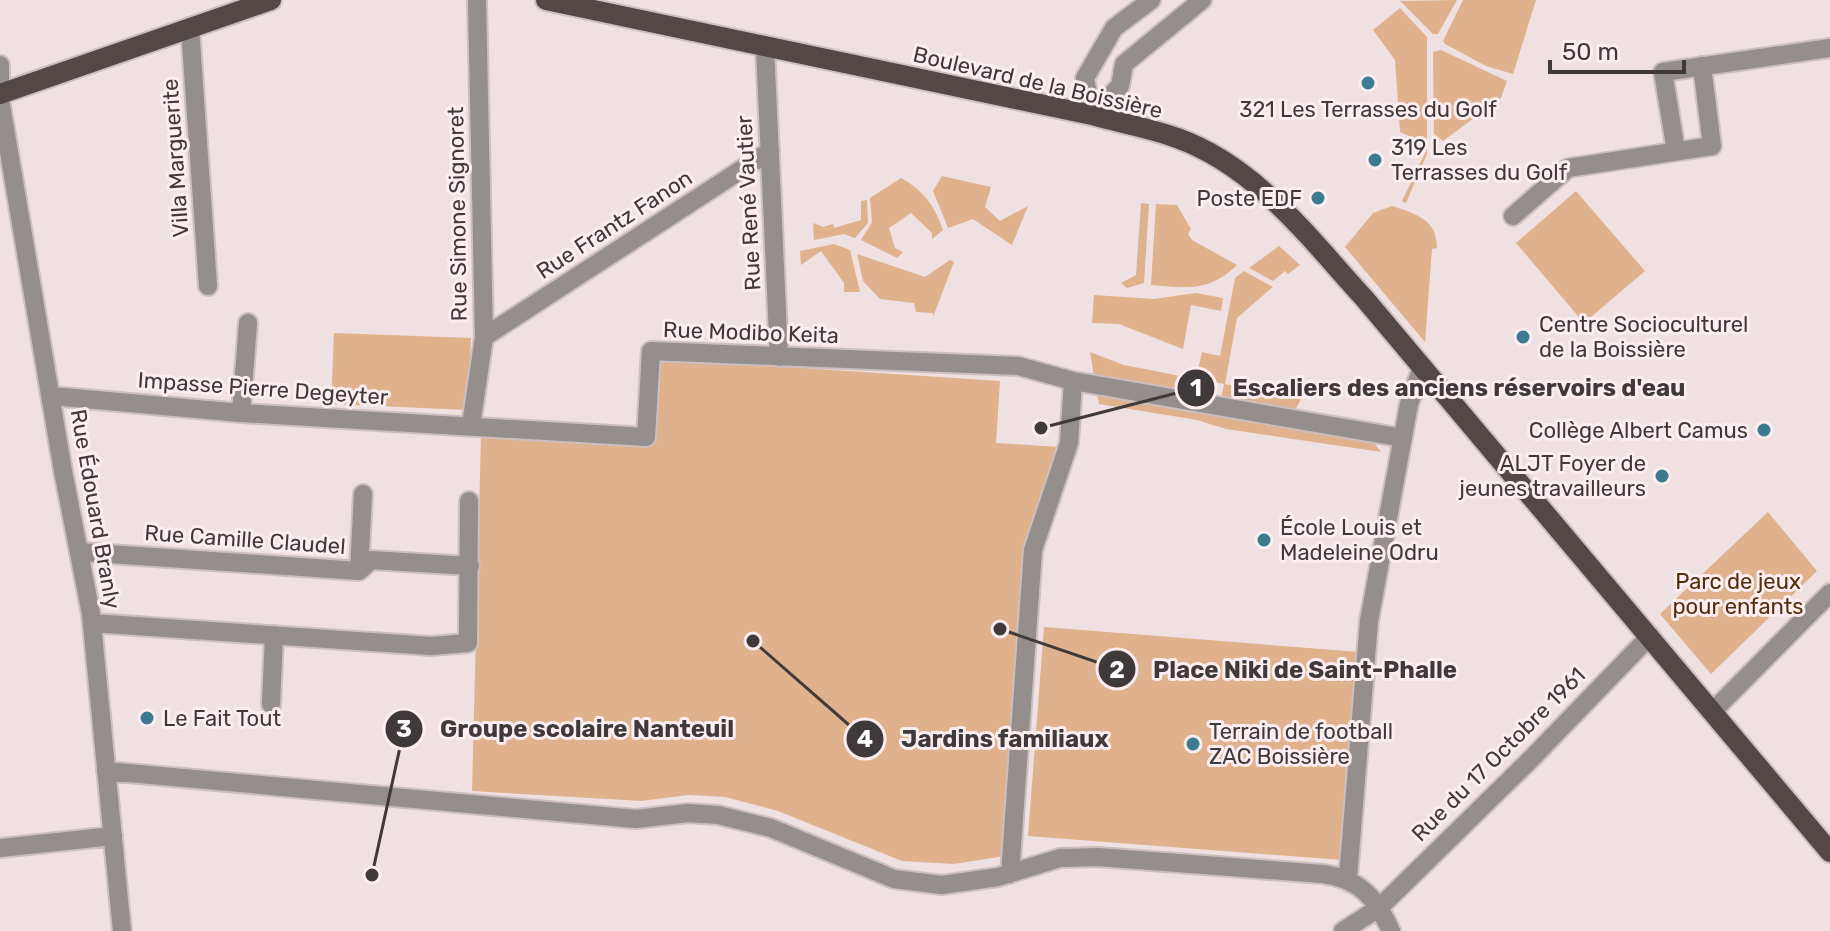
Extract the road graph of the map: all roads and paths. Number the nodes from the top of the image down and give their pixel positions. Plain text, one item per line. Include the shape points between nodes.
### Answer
1 (271, 0) edge
2 (477, 0) edge
3 (546, 0) edge
4 (1151, 0) edge
5 (1202, 0) edge
6 (190, 28) junction
7 (765, 47) junction
8 (1830, 48) edge
9 (0, 65) edge
10 (1702, 66) junction
11 (0, 84) edge
12 (0, 97) edge
13 (1092, 115) junction
14 (770, 151) junction
15 (1676, 151) junction
16 (1513, 216) dead end
17 (208, 286) dead end
18 (248, 323) dead end
19 (484, 337) junction
20 (779, 357) junction
21 (1422, 367) junction
22 (1073, 381) junction
23 (52, 396) junction
24 (241, 413) junction
25 (471, 425) junction
26 (1403, 438) junction
27 (363, 494) dead end
28 (469, 501) dead end
29 (80, 552) junction
30 (470, 566) junction
31 (359, 571) junction
32 (1830, 593) edge
33 (92, 623) junction
34 (274, 635) junction
35 (1650, 636) junction
36 (271, 704) dead end
37 (1713, 711) junction
38 (106, 771) junction
39 (113, 836) junction
40 (0, 848) edge
41 (1830, 852) edge
42 (1010, 874) junction
43 (1348, 877) junction
44 (1380, 907) junction
45 (122, 931) edge
46 (1343, 931) edge
47 (1391, 931) edge

1 - 6 main road
2 - 19 street, Rue Simone Signoret
3 - 7 main road, Boulevard de la Boissière
4 - 13 street via 1114,28 1085,78
5 - 13 street via 1124,64 1120,86
6 - 12 main road
6 - 17 street, Villa Marguerite
7 - 13 main road, Boulevard de la Boissière
7 - 14 street, Rue René Vautier
8 - 10 street
9 - 11 street
10 - 15 street via 1712,146
10 - 15 street via 1663,72
12 - 23 street, Rue Édouard Branly
13 - 21 main road, Boulevard de la Boissière via 1179,138 1268,194
14 - 19 street, Rue Frantz Fanon
14 - 20 street, Rue René Vautier
15 - 16 street via 1568,168
18 - 24 street
19 - 25 street, Rue Simone Signoret
20 - 22 street, Rue Modibo Keita via 1018,366
20 - 25 street, Rue Modibo Keita via 651,351 646,437
21 - 26 street
21 - 35 main road, Boulevard de la Boissière
22 - 26 street, Rue Modibo Keita
22 - 42 street via 1069,443 1033,550
23 - 24 street, Impasse Pierre Degeyter
23 - 29 street, Rue Édouard Branly
24 - 25 street, Impasse Pierre Degeyter
26 - 43 street via 1369,621
27 - 31 street, Rue Camille Claudel
28 - 30 street
29 - 31 street, Rue Camille Claudel
29 - 33 street, Rue Édouard Branly
30 - 31 street, Rue Camille Claudel via 371,560
30 - 34 street via 468,643 431,646
32 - 37 street
33 - 34 street
33 - 38 street, Rue Édouard Branly
34 - 36 street
35 - 37 main road, Boulevard de la Boissière
35 - 44 street, Rue du 17 Octobre 1961
37 - 41 main road, Boulevard de la Boissière
38 - 39 street, Rue Édouard Branly
38 - 42 street via 636,819 718,815 771,828 894,879 942,885
39 - 40 street
39 - 45 street, Rue Édouard Branly
42 - 43 street via 1060,858 1098,857
43 - 44 street
44 - 46 street, Rue du 17 Octobre 1961
44 - 47 street

